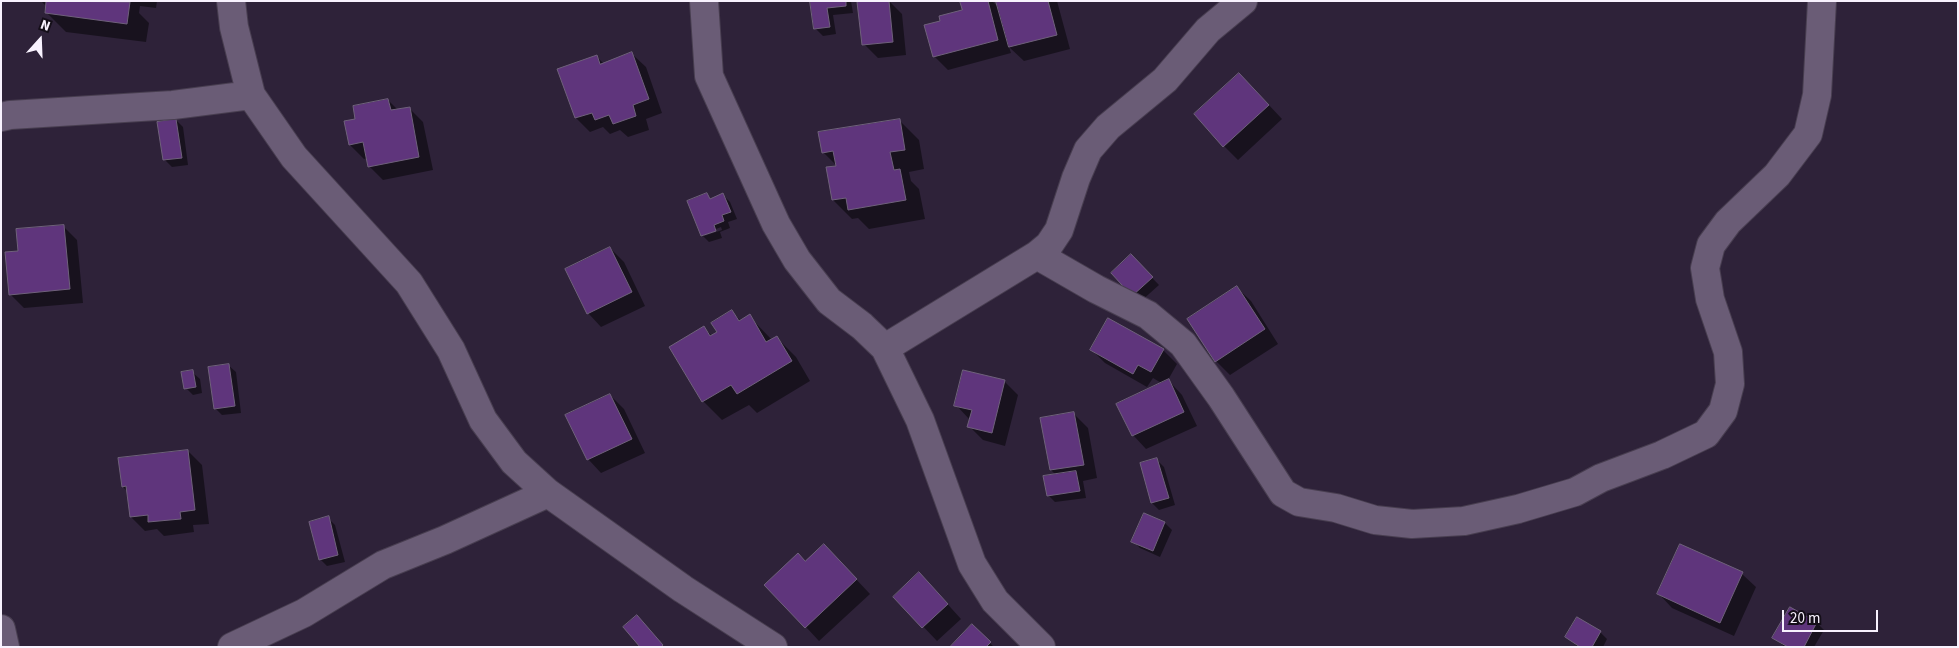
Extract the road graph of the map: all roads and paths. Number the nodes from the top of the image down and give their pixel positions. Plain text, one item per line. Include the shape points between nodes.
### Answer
1 (231, 1) edge
2 (704, 1) edge
3 (1243, 1) edge
4 (1822, 1) edge
5 (251, 95) junction
6 (1, 117) edge
7 (1036, 255) junction
8 (885, 348) junction
9 (548, 493) junction
10 (1, 629) edge
11 (5, 647) edge
12 (232, 647) edge
13 (773, 647) edge
14 (1041, 647) edge

1 - 5 street
2 - 8 street via 709,76 776,224 796,260 829,301
3 - 7 street via 1208,30 1165,80 1108,127 1088,150 1059,230 1049,245
4 - 7 street via 1817,95 1808,134 1777,175 1711,244 1705,268 1710,299 1728,352 1730,384 1723,411 1706,434 1575,492 1464,521 1412,524 1374,520 1336,508 1299,502 1283,493 1183,344 1148,314
5 - 6 street via 173,105
5 - 9 street via 294,157 408,283 451,350 483,420 514,462
7 - 8 street
8 - 14 street via 920,420 972,564 995,601
9 - 12 street via 383,565 304,613
9 - 13 street via 682,589
10 - 11 street

